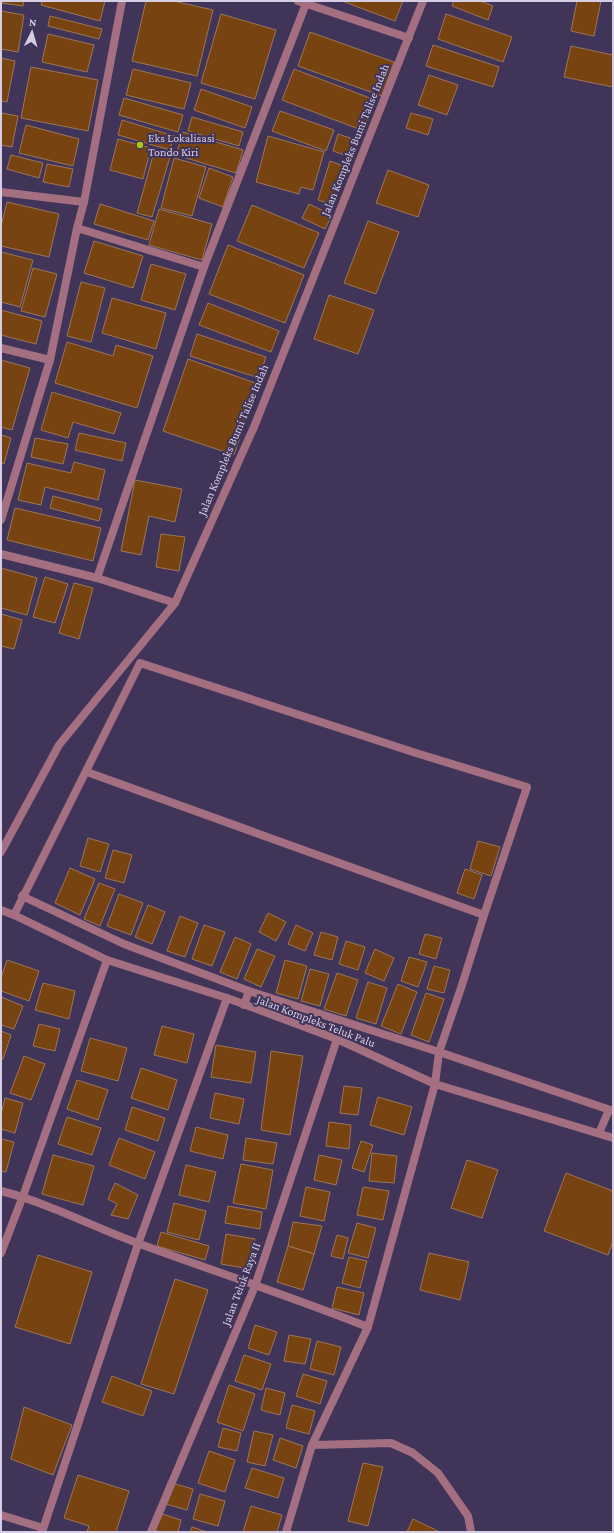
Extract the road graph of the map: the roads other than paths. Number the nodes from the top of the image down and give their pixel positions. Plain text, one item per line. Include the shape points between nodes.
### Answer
1 (122, 1) edge
2 (298, 1) edge
3 (423, 1) edge
4 (307, 2) edge
5 (409, 38) junction
6 (1, 192) edge
7 (84, 202) junction
8 (77, 228) junction
9 (204, 267) junction
10 (1, 348) edge
11 (50, 360) junction
12 (1, 520) edge
13 (1, 554) edge
14 (97, 578) junction
15 (175, 603) junction
16 (86, 772) junction
17 (1, 852) edge
18 (22, 896) junction
19 (1, 910) edge
20 (14, 915) junction
21 (484, 915) junction
22 (107, 960) junction
23 (249, 991) junction
24 (227, 998) junction
25 (244, 1005) junction
26 (337, 1039) junction
27 (438, 1052) junction
28 (434, 1084) junction
29 (611, 1111) edge
30 (599, 1133) junction
31 (613, 1138) edge
32 (1, 1191) edge
33 (23, 1196) junction
34 (138, 1244) junction
35 (1, 1253) edge
36 (256, 1286) junction
37 (368, 1327) junction
38 (312, 1445) junction
39 (1, 1514) edge
40 (42, 1530) edge
41 (151, 1532) edge
42 (286, 1532) edge
43 (471, 1532) edge

1 - 7 street
2 - 4 street
3 - 5 street, Jalan Kompleks Bumi Talise Indah
4 - 5 street
4 - 9 street
5 - 15 street, Jalan Kompleks Bumi Talise Indah via 254,426
6 - 7 street
7 - 8 street
8 - 9 street
8 - 11 street
9 - 14 street
10 - 11 street
11 - 12 street
13 - 14 street
14 - 15 street
15 - 17 street, Jalan Kompleks Bumi Talise Indah via 59,745
16 - 18 street
16 - 21 street
16 - 21 street via 140,663 416,754 528,787
18 - 20 street
18 - 23 street, Jalan Kompleks Teluk Palu via 124,944
19 - 20 street, Jalan Kompleks Teluk Palu
20 - 22 street, Jalan Kompleks Teluk Palu
21 - 27 street via 462,988
22 - 24 street, Jalan Kompleks Teluk Palu
22 - 33 street
23 - 25 street
23 - 27 street, Jalan Kompleks Teluk Palu
24 - 25 street, Jalan Kompleks Teluk Palu
24 - 34 street
25 - 26 street, Jalan Kompleks Teluk Palu
26 - 28 street, Jalan Kompleks Teluk Palu
26 - 36 street, Jalan Teluk Raya II
27 - 28 street
27 - 29 street, Jalan Kompleks Teluk Palu
28 - 30 street, Jalan Kompleks Teluk Palu
28 - 37 street
29 - 30 street
30 - 31 street, Jalan Kompleks Teluk Palu
32 - 33 street
33 - 34 street
33 - 35 street
34 - 36 street
34 - 40 street
36 - 37 street
36 - 41 street, Jalan Teluk Raya II
37 - 38 street
38 - 42 street
38 - 43 street via 391,1443 413,1453 438,1473 468,1516
39 - 40 street

